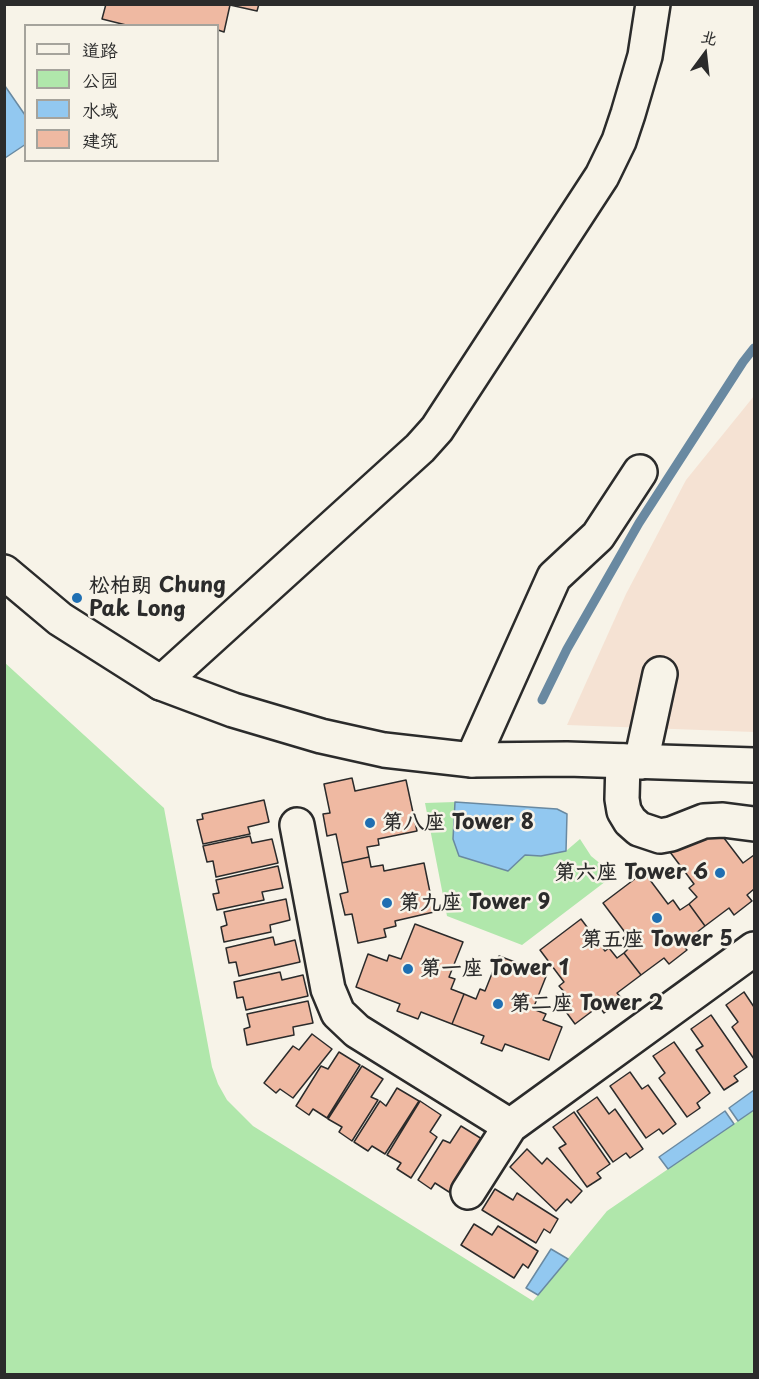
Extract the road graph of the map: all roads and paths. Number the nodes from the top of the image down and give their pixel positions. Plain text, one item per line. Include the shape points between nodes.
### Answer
1 (653, 4) edge
2 (640, 472) dead end
3 (4, 572) edge
4 (660, 674) dead end
5 (161, 683) junction
6 (472, 760) junction
7 (632, 761) junction
8 (754, 765) edge
9 (754, 824) edge
10 (297, 825) dead end
11 (754, 949) edge
12 (510, 1126) junction
13 (468, 1192) dead end

1 - 5 main road via 645,56 628,114 602,176 436,429 420,448
2 - 6 main road via 598,536 554,576
3 - 5 main road via 60,619
4 - 7 main road
5 - 6 main road via 321,736 384,750
6 - 7 main road
7 - 8 main road
7 - 9 main road via 622,799 624,811 639,829 660,836 704,821
10 - 12 main road via 328,989 338,1013 357,1031
11 - 12 main road
12 - 13 main road

